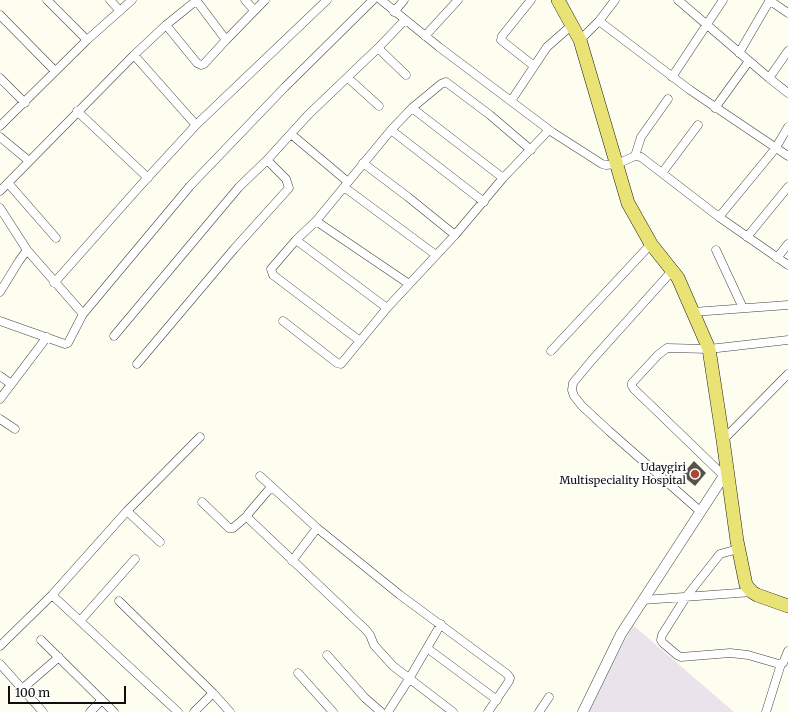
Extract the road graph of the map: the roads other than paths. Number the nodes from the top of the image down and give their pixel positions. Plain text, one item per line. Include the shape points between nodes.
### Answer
1 (47, 0) edge
2 (110, 0) edge
3 (132, 0) edge
4 (197, 0) edge
5 (245, 0) edge
6 (265, 0) edge
7 (327, 0) edge
8 (373, 0) edge
9 (381, 0) edge
10 (404, 0) edge
11 (458, 0) edge
12 (531, 0) edge
13 (558, 0) edge
14 (615, 0) edge
15 (678, 0) edge
16 (723, 0) edge
17 (770, 0) edge
18 (254, 10) junction
19 (120, 12) junction
20 (394, 12) junction
21 (788, 13) edge
22 (0, 15) edge
23 (405, 20) junction
24 (599, 22) junction
25 (166, 25) junction
26 (572, 25) junction
27 (707, 25) junction
28 (425, 36) junction
29 (87, 40) junction
30 (226, 40) junction
31 (580, 40) junction
32 (378, 48) junction
33 (788, 51) edge
34 (739, 53) junction
35 (134, 55) junction
36 (749, 61) junction
37 (534, 66) junction
38 (56, 72) junction
39 (406, 75) dead end
40 (672, 77) junction
41 (0, 78) edge
42 (348, 78) junction
43 (769, 78) junction
44 (788, 93) edge
45 (668, 99) dead end
46 (511, 101) junction
47 (24, 103) junction
48 (379, 106) dead end
49 (412, 108) junction
50 (715, 108) junction
51 (77, 111) junction
52 (196, 125) junction
53 (698, 125) dead end
54 (0, 126) edge
55 (788, 127) edge
56 (391, 130) junction
57 (549, 130) junction
58 (291, 134) junction
59 (0, 137) edge
60 (775, 149) junction
61 (531, 150) junction
62 (635, 156) junction
63 (788, 156) edge
64 (267, 160) junction
65 (29, 161) junction
66 (363, 163) junction
67 (617, 164) junction
68 (662, 173) junction
69 (148, 178) junction
70 (503, 178) junction
71 (8, 183) junction
72 (346, 184) junction
73 (788, 187) edge
74 (0, 191) edge
75 (484, 202) junction
76 (0, 208) edge
77 (719, 217) junction
78 (316, 221) junction
79 (455, 235) junction
80 (747, 237) junction
81 (56, 238) dead end
82 (296, 240) junction
83 (651, 244) junction
84 (788, 244) edge
85 (27, 250) junction
86 (716, 250) dead end
87 (436, 255) junction
88 (777, 258) junction
89 (788, 265) edge
90 (672, 270) junction
91 (54, 282) junction
92 (409, 284) junction
93 (1, 285) edge
94 (788, 304) edge
95 (387, 308) junction
96 (743, 308) junction
97 (693, 312) junction
98 (80, 319) junction
99 (0, 321) edge
100 (283, 321) dead end
101 (114, 336) dead end
102 (48, 337) junction
103 (788, 340) edge
104 (360, 341) junction
105 (709, 349) junction
106 (551, 351) dead end
107 (137, 364) dead end
108 (788, 374) edge
109 (0, 376) edge
110 (11, 384) junction
111 (0, 399) edge
112 (0, 419) edge
113 (15, 429) dead end
114 (200, 437) dead end
115 (723, 440) junction
116 (726, 473) junction
117 (260, 476) dead end
118 (271, 487) junction
119 (202, 502) dead end
120 (127, 511) junction
121 (701, 512) junction
122 (247, 516) junction
123 (317, 528) junction
124 (160, 542) dead end
125 (738, 549) junction
126 (135, 559) dead end
127 (292, 561) junction
128 (752, 592) junction
129 (52, 595) junction
130 (686, 597) junction
131 (643, 600) junction
132 (119, 601) dead end
133 (788, 606) edge
134 (80, 621) junction
135 (441, 624) junction
136 (41, 640) dead end
137 (1, 642) edge
138 (427, 648) junction
139 (788, 651) edge
140 (327, 655) dead end
141 (59, 657) junction
142 (0, 664) edge
143 (781, 664) junction
144 (298, 673) dead end
145 (409, 679) junction
146 (22, 689) junction
147 (213, 693) junction
148 (550, 697) dead end
149 (102, 700) junction
150 (497, 700) junction
151 (584, 710) edge
152 (43, 712) edge
153 (90, 712) edge
154 (114, 712) edge
155 (178, 712) edge
156 (194, 712) edge
157 (230, 712) edge
158 (332, 712) edge
159 (381, 712) edge
160 (388, 712) edge
161 (453, 712) edge
162 (488, 712) edge
163 (539, 712) edge
164 (766, 712) edge

1 - 29 street
2 - 19 street
3 - 19 street
4 - 25 street
4 - 30 street
5 - 18 street
6 - 18 street
7 - 52 street
8 - 98 street via 190,186
9 - 20 street
10 - 20 street
11 - 28 street
12 - 37 street via 501,40
13 - 26 main road
14 - 24 street
15 - 27 street
16 - 27 street
17 - 21 street
17 - 34 street
18 - 30 street
19 - 29 street
20 - 23 street
22 - 38 street
23 - 28 street
23 - 32 street
24 - 31 street
24 - 40 street
25 - 30 street via 201,65
25 - 35 street
26 - 31 main road
26 - 37 street via 547,47
27 - 34 street
27 - 40 street
28 - 46 street
29 - 38 street
31 - 67 main road
32 - 39 street
32 - 42 street
33 - 43 street
34 - 36 street
35 - 51 street
35 - 52 street
36 - 43 street
36 - 50 street
37 - 46 street
38 - 47 street
40 - 50 street
41 - 47 street
42 - 48 street
42 - 58 street
43 - 44 street
45 - 62 street via 641,137
46 - 57 street
47 - 54 street
49 - 56 street
49 - 61 street via 446,82 490,114
49 - 70 street
50 - 60 street
51 - 65 street
51 - 69 street
52 - 69 street
53 - 68 street
55 - 60 street
56 - 66 street
56 - 75 street
57 - 61 street
57 - 67 street via 598,162 606,165
58 - 64 street
58 - 72 street
59 - 65 street
60 - 63 street
60 - 77 street
61 - 70 street
62 - 67 street
62 - 68 street via 646,160
64 - 101 street via 239,187
64 - 107 street via 286,179 289,188
65 - 71 street
66 - 72 street
66 - 79 street
67 - 83 main road via 628,203
68 - 77 street
69 - 91 street
70 - 75 street
71 - 74 street
71 - 81 street
72 - 78 street
72 - 87 street
73 - 80 street
75 - 79 street
76 - 85 street
77 - 80 street
78 - 82 street
78 - 92 street
79 - 87 street
80 - 88 street
82 - 95 street
82 - 104 street via 271,271
83 - 90 main road
83 - 106 street
84 - 88 street
85 - 91 street
85 - 93 street
86 - 96 street
87 - 92 street
88 - 89 street
90 - 97 main road
90 - 121 street via 592,360 573,383 572,390 582,406
91 - 98 street
92 - 95 street
94 - 96 street
95 - 104 street
96 - 97 street
97 - 105 main road
98 - 102 street via 68,343
99 - 102 street
100 - 104 street via 339,364 343,363
102 - 110 street
103 - 105 street
105 - 115 main road
105 - 116 street via 662,350 633,381 632,386
108 - 115 street
109 - 110 street
110 - 111 street
112 - 113 street
114 - 120 street
115 - 116 main road
116 - 121 street
116 - 125 main road
117 - 118 street
118 - 122 street
118 - 123 street
119 - 122 street via 229,528 233,528
120 - 124 street
120 - 129 street
121 - 131 street
122 - 127 street
123 - 127 street
123 - 135 street via 400,595
125 - 128 main road via 746,585
125 - 130 street via 720,554
126 - 134 street
127 - 145 street via 366,630 374,645
128 - 130 street
128 - 133 main road
129 - 134 street
129 - 137 street
130 - 131 street
130 - 143 street via 661,638 677,655 681,657 740,654
131 - 151 street via 621,634
132 - 147 street
134 - 155 street
135 - 138 street
135 - 150 street via 509,676 509,681
136 - 141 street
138 - 145 street
138 - 150 street
139 - 143 street
140 - 159 street
141 - 146 street
141 - 149 street
142 - 146 street
143 - 164 street
144 - 158 street
145 - 160 street
145 - 161 street
146 - 152 street
147 - 156 street
147 - 157 street
148 - 163 street
149 - 153 street
149 - 154 street
150 - 162 street

